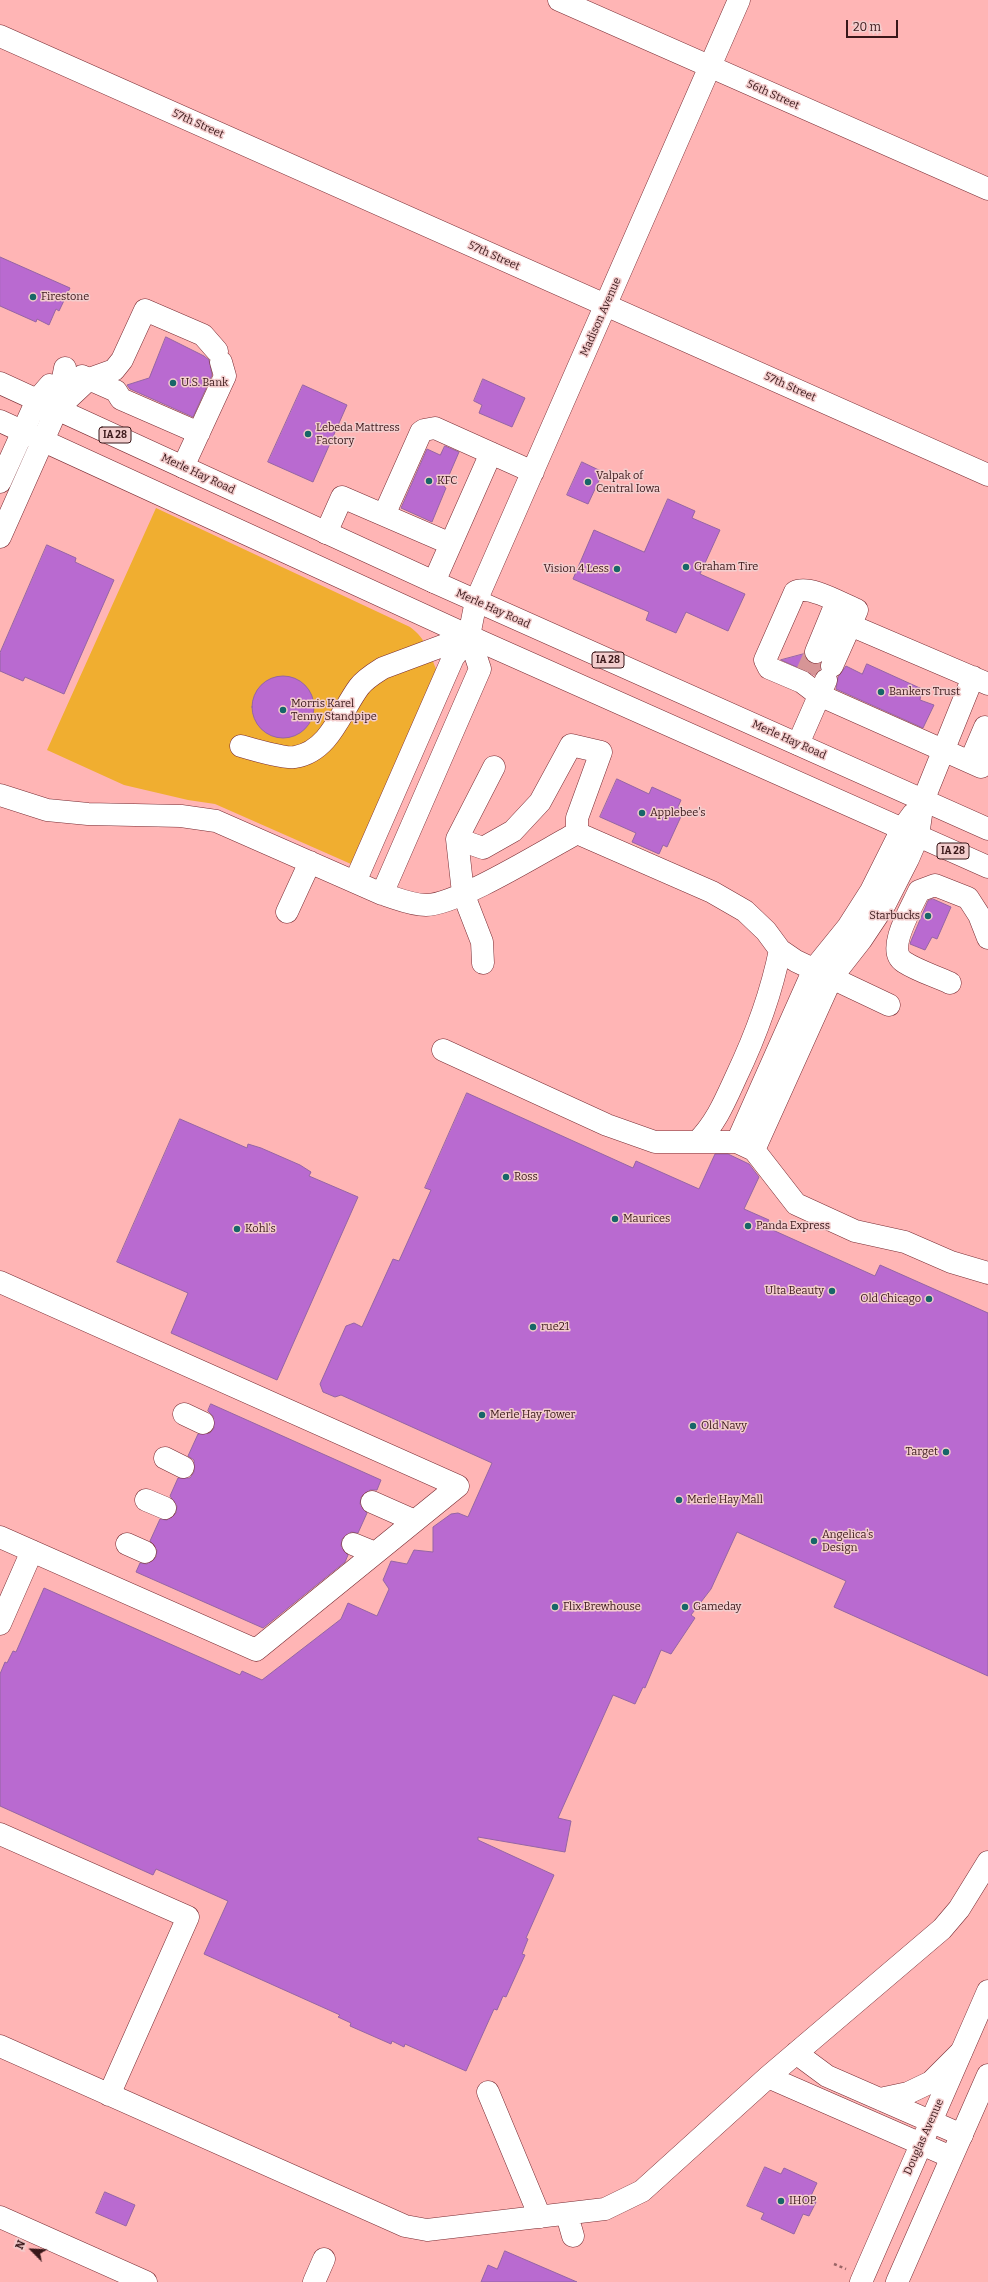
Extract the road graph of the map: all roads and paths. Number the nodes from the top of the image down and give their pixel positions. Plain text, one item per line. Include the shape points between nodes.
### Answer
1 (559, 0) edge
2 (739, 0) edge
3 (0, 36) edge
4 (710, 67) junction
5 (988, 189) edge
6 (606, 305) junction
7 (65, 368) junction
8 (89, 378) junction
9 (0, 383) edge
10 (37, 400) junction
11 (57, 408) junction
12 (0, 421) edge
13 (23, 431) junction
14 (199, 433) junction
15 (43, 441) junction
16 (491, 453) junction
17 (183, 467) junction
18 (533, 472) junction
19 (988, 475) edge
20 (0, 482) edge
21 (384, 515) junction
22 (326, 533) junction
23 (0, 537) edge
24 (450, 544) junction
25 (434, 582) junction
26 (476, 601) junction
27 (837, 601) junction
28 (850, 624) junction
29 (469, 636) junction
30 (816, 652) tunnel mouth
31 (817, 679) junction
32 (980, 681) edge
33 (985, 727) dead end
34 (798, 744) junction
35 (241, 746) dead end
36 (943, 751) junction
37 (979, 760) edge
38 (494, 767) dead end
39 (0, 795) edge
40 (923, 801) junction
41 (988, 829) edge
42 (910, 832) junction
43 (577, 833) junction
44 (457, 839) junction
45 (310, 862) junction
46 (988, 867) edge
47 (354, 882) junction
48 (463, 893) junction
49 (382, 894) junction
50 (287, 912) dead end
51 (988, 938) edge
52 (780, 950) junction
53 (483, 963) dead end
54 (823, 973) junction
55 (950, 983) dead end
56 (889, 1005) dead end
57 (444, 1050) dead end
58 (747, 1054) junction
59 (755, 1102) junction
60 (697, 1142) junction
61 (746, 1146) junction
62 (988, 1273) edge
63 (0, 1282) edge
64 (372, 1502) dead end
65 (415, 1521) junction
66 (0, 1537) edge
67 (353, 1544) dead end
68 (32, 1552) junction
69 (375, 1553) junction
70 (0, 1624) edge
71 (0, 1834) edge
72 (988, 1862) edge
73 (988, 1991) edge
74 (0, 2046) edge
75 (962, 2051) junction
76 (796, 2053) junction
77 (988, 2075) edge
78 (768, 2077) junction
79 (488, 2092) dead end
80 (109, 2095) junction
81 (880, 2099) junction
82 (931, 2122) junction
83 (962, 2135) junction
84 (921, 2145) junction
85 (952, 2157) junction
86 (567, 2214) junction
87 (0, 2217) edge
88 (540, 2218) junction
89 (573, 2236) dead end
90 (324, 2259) dead end
91 (834, 2264) dead end
92 (844, 2268) dead end
93 (146, 2282) edge
94 (314, 2282) edge
95 (861, 2282) edge
96 (897, 2282) edge

1 - 4 main road, 56th Street
2 - 4 main road, Madison Avenue
3 - 6 main road, 57th Street
4 - 5 main road, 56th Street
4 - 6 main road, Madison Avenue
6 - 18 main road, Madison Avenue
6 - 19 main road, 57th Street
7 - 8 main road
7 - 10 main road
7 - 11 main road
8 - 11 main road
8 - 14 main road via 116,390 121,399
8 - 14 main road via 114,370 122,360 145,310 203,335 219,356 225,376
9 - 10 main road, Merle Hay Road / IA 28
10 - 11 main road, Merle Hay Road / IA 28
10 - 13 main road
11 - 15 main road
11 - 17 main road, Merle Hay Road / IA 28
12 - 13 main road, IA 28
13 - 15 main road, IA 28
13 - 20 main road
14 - 17 main road
15 - 23 main road
15 - 29 main road, IA 28
16 - 18 main road
16 - 21 main road via 435,428 424,430
16 - 24 main road
17 - 22 main road, Merle Hay Road / IA 28
18 - 26 main road, Madison Avenue
21 - 22 main road via 342,496
21 - 24 main road
22 - 25 main road, Merle Hay Road / IA 28
24 - 25 main road
25 - 26 main road, Merle Hay Road / IA 28
26 - 29 main road, Madison Avenue
26 - 34 main road, Merle Hay Road / IA 28
27 - 28 main road via 857,610
27 - 30 main road
27 - 31 main road via 811,590 795,592 766,660 769,668
28 - 31 main road
28 - 32 main road
29 - 35 main road via 375,673 360,685 332,730 320,744 307,753 294,758
29 - 42 main road, IA 28
29 - 47 main road via 453,658
29 - 49 main road via 480,669
31 - 34 main road
31 - 36 main road
32 - 36 main road
33 - 37 main road
34 - 40 main road, Merle Hay Road / IA 28
36 - 37 main road
36 - 40 main road
38 - 44 main road
39 - 45 main road via 47,810 88,814 181,816 210,820
40 - 41 main road, Merle Hay Road / IA 28
40 - 42 main road
42 - 46 main road, IA 28
42 - 54 main road via 885,904 861,940
43 - 44 main road via 577,818 601,752 571,745 540,802 513,831 482,848
43 - 48 main road
43 - 52 main road via 667,871 732,904 755,920
44 - 48 main road
45 - 47 main road
45 - 50 main road
47 - 49 main road
48 - 49 main road via 443,903 426,905
48 - 53 main road via 482,942
51 - 55 main road via 979,915 968,898 935,885 919,891 897,940 896,950 904,962
52 - 54 main road via 796,961
52 - 58 main road via 772,988
54 - 56 main road
54 - 59 main road
54 - 61 main road
57 - 60 main road via 621,1130 655,1142
58 - 59 main road
58 - 60 main road via 717,1119
59 - 61 main road
60 - 61 main road
61 - 62 main road via 796,1204 855,1231 904,1242 951,1262
63 - 65 main road via 458,1486
64 - 65 main road
65 - 69 main road
66 - 68 main road
67 - 69 main road
68 - 69 main road via 256,1650 329,1584
68 - 70 main road
71 - 80 main road via 188,1917
72 - 76 main road via 959,1909 942,1928
73 - 75 main road, Douglas Avenue
74 - 80 main road
75 - 81 main road via 931,2082 908,2093
75 - 82 main road, Douglas Avenue
76 - 78 main road
76 - 81 main road via 828,2076
77 - 83 main road
78 - 84 main road
78 - 86 main road via 642,2190 605,2209
79 - 88 main road
80 - 88 main road via 405,2226 427,2230
81 - 82 main road
82 - 83 main road
82 - 84 main road, Douglas Avenue
83 - 85 main road
84 - 85 main road
84 - 95 main road, Douglas Avenue
85 - 96 main road
86 - 88 main road
86 - 89 main road
87 - 93 main road
90 - 94 main road
91 - 92 path

